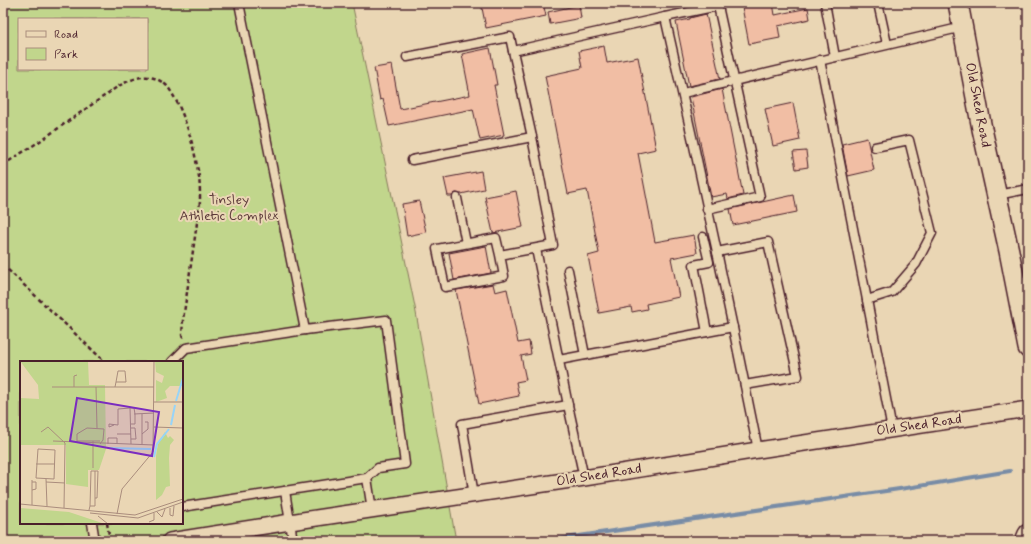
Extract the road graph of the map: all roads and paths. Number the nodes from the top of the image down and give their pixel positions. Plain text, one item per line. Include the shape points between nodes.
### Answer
1 (239, 3) edge
2 (825, 3) edge
3 (878, 3) edge
4 (958, 3) edge
5 (720, 5) edge
6 (665, 17) junction
7 (963, 27) junction
8 (887, 44) junction
9 (513, 51) junction
10 (407, 57) dead end
11 (835, 57) junction
12 (820, 60) junction
13 (734, 80) junction
14 (683, 93) junction
15 (532, 137) junction
16 (875, 147) dead end
17 (412, 160) dead end
18 (3, 165) edge
19 (1028, 189) edge
20 (997, 195) junction
21 (457, 198) dead end
22 (707, 209) junction
23 (704, 237) dead end
24 (466, 243) junction
25 (536, 249) junction
26 (717, 252) junction
27 (500, 255) junction
28 (3, 265) edge
29 (568, 270) dead end
30 (867, 300) junction
31 (733, 327) junction
32 (305, 330) junction
33 (707, 332) junction
34 (186, 348) junction
35 (1028, 348) edge
36 (585, 355) junction
37 (559, 360) junction
38 (104, 361) edge
39 (173, 361) edge
40 (745, 385) junction
41 (568, 405) junction
42 (1028, 409) edge
43 (892, 430) junction
44 (758, 450) junction
45 (367, 478) junction
46 (584, 478) junction
47 (285, 491) junction
48 (474, 495) junction
49 (183, 507) edge
50 (372, 510) junction
51 (290, 522) junction
52 (92, 524) edge
53 (107, 524) edge
54 (1028, 534) edge
55 (95, 541) edge
56 (110, 541) edge
57 (170, 541) edge
58 (293, 541) edge
59 (1024, 541) edge

1 - 32 lane
2 - 11 lane
3 - 8 lane
4 - 7 street, Old Shed Road
5 - 6 lane
5 - 13 lane
6 - 9 lane
6 - 14 lane
7 - 8 lane
7 - 20 street, Old Shed Road
8 - 11 lane
9 - 10 lane via 510,37
9 - 15 lane
11 - 12 lane
12 - 13 lane
12 - 30 lane
13 - 14 lane
13 - 22 lane via 760,197
14 - 22 lane
15 - 17 lane
15 - 25 lane via 553,245
16 - 30 lane via 909,140 932,233 916,264 892,292
18 - 34 path via 128,81 149,77 166,85 179,107 188,131 198,166 200,188 182,327
19 - 20 lane
20 - 35 street, Old Shed Road
21 - 24 lane
22 - 26 lane
23 - 33 lane via 709,262 694,265
24 - 27 lane via 496,238
24 - 27 lane via 438,249 445,287 504,276
25 - 27 lane
25 - 37 lane
26 - 31 lane
26 - 40 lane via 768,242 798,376
28 - 38 path
29 - 36 lane
30 - 43 lane
31 - 33 lane
31 - 40 lane
32 - 34 lane
32 - 45 lane via 386,320 405,464 378,468
33 - 36 lane
34 - 39 lane
36 - 37 lane
37 - 41 lane
40 - 44 lane
41 - 46 lane
41 - 48 lane via 462,424
42 - 43 street, Old Shed Road
43 - 44 street, Old Shed Road
44 - 46 street, Old Shed Road
45 - 47 lane
45 - 50 lane
46 - 48 street, Old Shed Road
47 - 49 lane
47 - 51 lane
48 - 50 street, Old Shed Road
50 - 51 street, Old Shed Road
51 - 57 street, Old Shed Road
51 - 58 lane
52 - 55 lane
53 - 56 path
54 - 59 street

